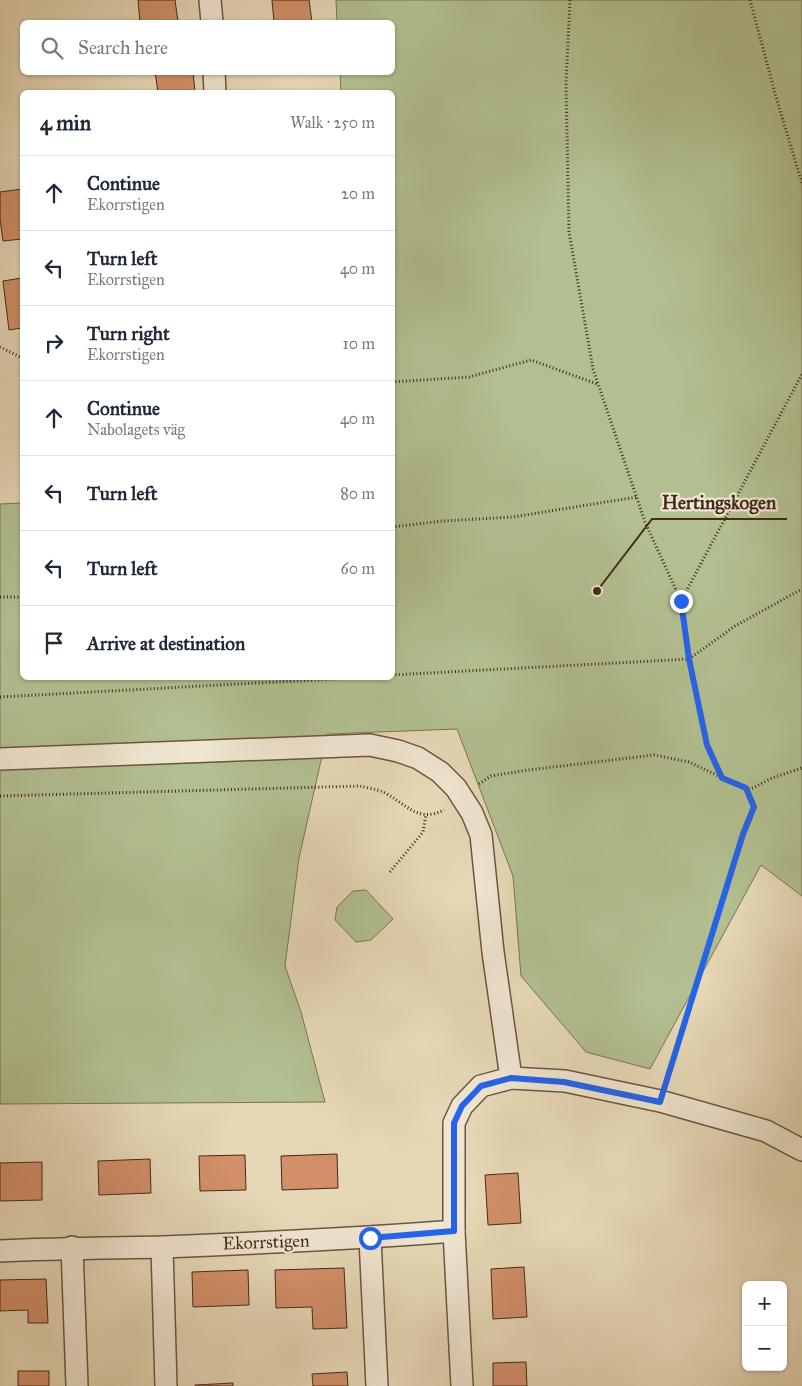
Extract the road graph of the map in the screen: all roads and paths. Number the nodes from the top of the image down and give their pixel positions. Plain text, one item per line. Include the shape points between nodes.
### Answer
1 (210, 0) edge
2 (570, 0) edge
3 (750, 0) edge
4 (212, 20) edge
5 (214, 75) edge
6 (215, 90) edge
7 (802, 184) edge
8 (0, 347) edge
9 (20, 357) edge
10 (802, 374) edge
11 (395, 382) edge
12 (598, 384) junction
13 (637, 497) junction
14 (395, 527) edge
15 (802, 589) edge
16 (0, 597) edge
17 (20, 597) edge
18 (681, 601) junction
19 (689, 659) junction
20 (395, 675) edge
21 (311, 680) edge
22 (0, 697) edge
23 (0, 759) edge
24 (802, 768) edge
25 (722, 778) junction
26 (746, 788) junction
27 (0, 796) edge
28 (461, 796) junction
29 (426, 815) junction
30 (390, 872) dead end
31 (511, 1078) junction
32 (660, 1102) junction
33 (802, 1150) edge
34 (454, 1231) junction
35 (370, 1238) junction
36 (72, 1247) junction
37 (162, 1247) junction
38 (0, 1251) edge
39 (77, 1386) edge
40 (166, 1386) edge
41 (377, 1386) edge
42 (462, 1386) edge

1 - 4 street
2 - 12 path via 566,83 568,232
3 - 7 path
5 - 6 street
8 - 9 path
10 - 18 path
11 - 12 path via 469,377 531,360
12 - 13 path
13 - 14 path via 513,517
13 - 18 path
15 - 19 path via 735,626
16 - 17 path
18 - 19 path
19 - 20 path
19 - 25 path via 707,745
21 - 22 path
23 - 28 street via 370,744 418,758 440,772
24 - 26 path
25 - 26 path
25 - 28 path via 690,762 654,755 491,776
26 - 32 path via 754,807
27 - 29 path via 360,786 383,791 410,810
28 - 29 path via 437,813
28 - 31 street via 481,835
29 - 30 path via 423,832
31 - 32 street via 564,1082
31 - 34 street via 481,1086 462,1106 454,1123
32 - 33 street via 766,1131
34 - 35 street, Ekorrstigen
34 - 42 street
35 - 37 street, Ekorrstigen
35 - 41 street
36 - 37 street, Ekorrstigen
36 - 38 street, Ekorrstigen
36 - 39 street
37 - 40 street

